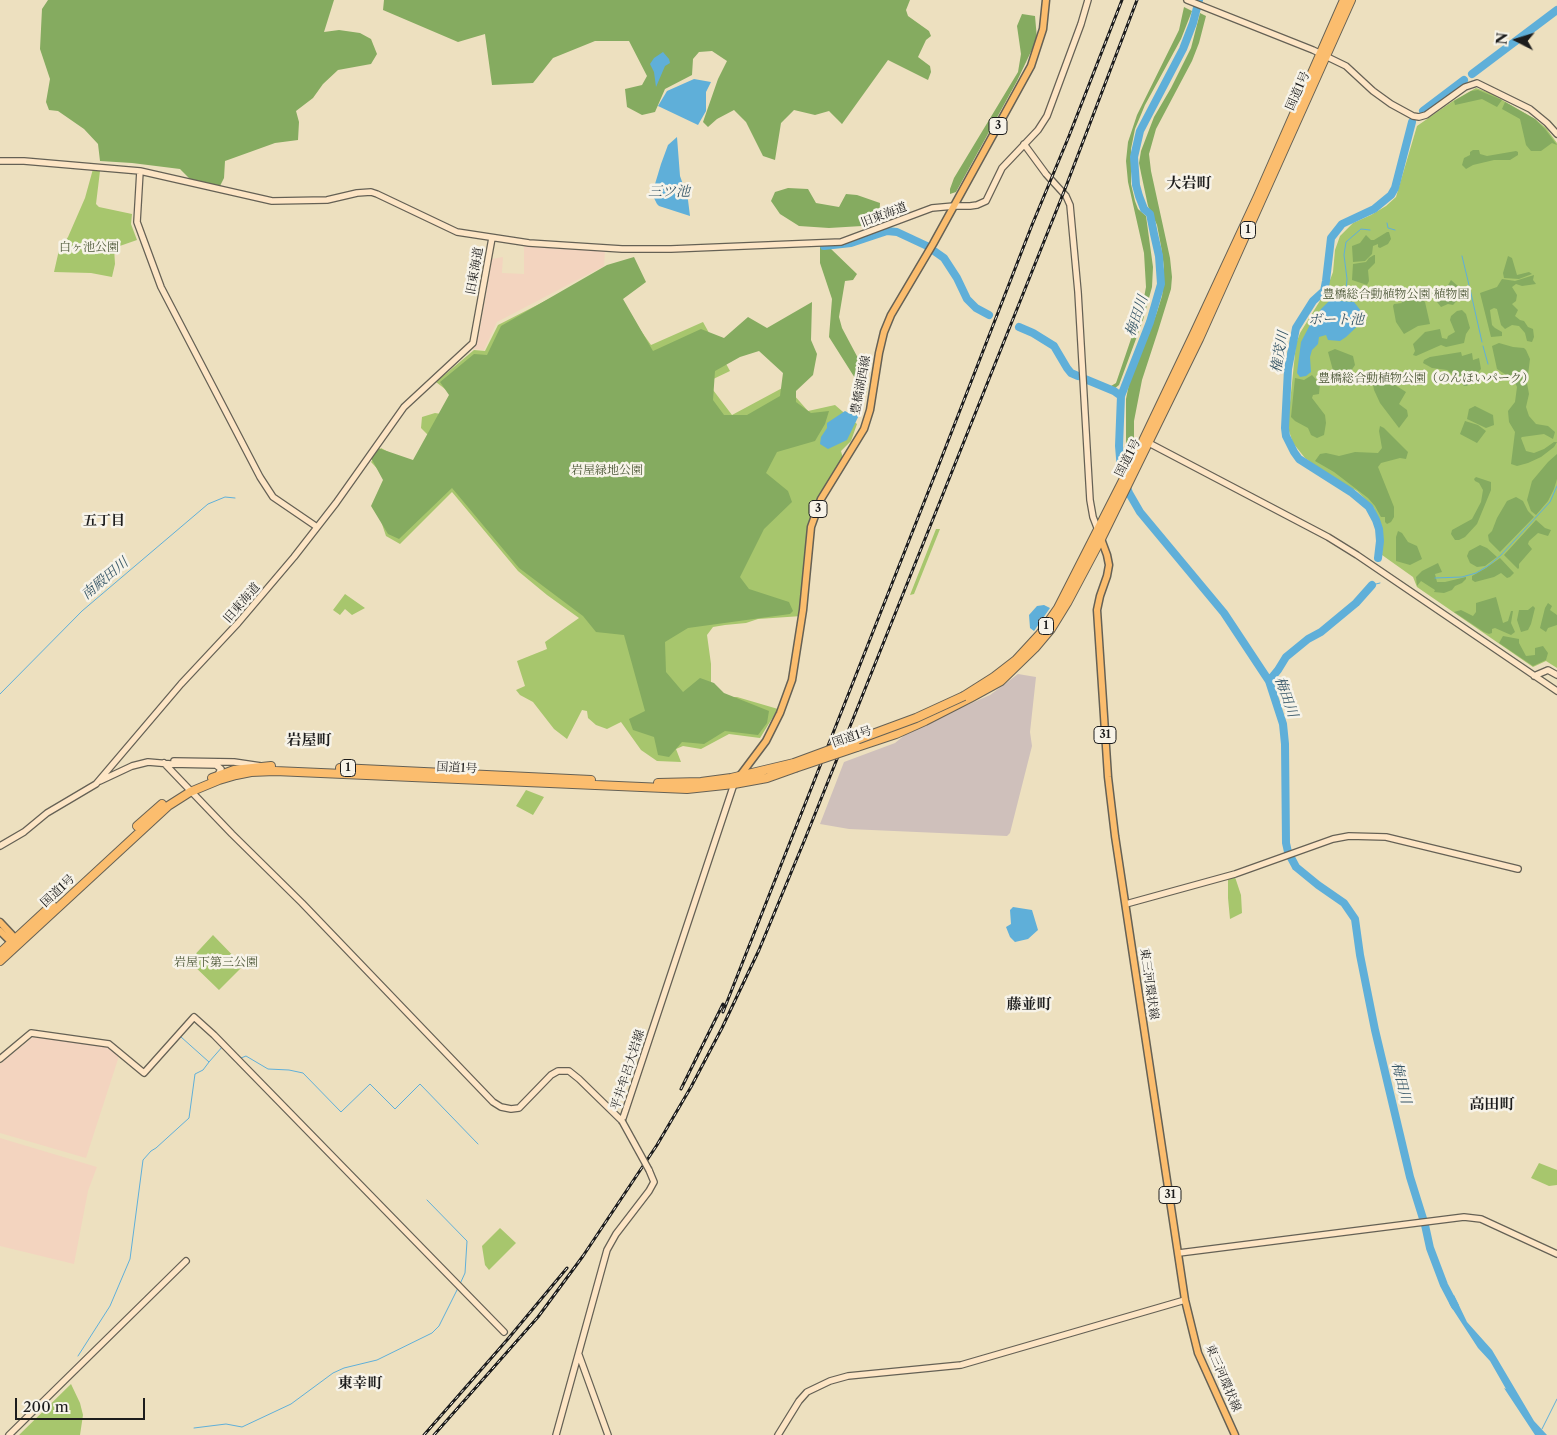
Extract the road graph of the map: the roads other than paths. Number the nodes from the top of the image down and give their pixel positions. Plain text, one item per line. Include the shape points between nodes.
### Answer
1 (1046, 0) edge
2 (1088, 0) edge
3 (1188, 0) edge
4 (1344, 0) edge
5 (1351, 0) edge
6 (1324, 55) junction
7 (1557, 134) edge
8 (1024, 144) junction
9 (0, 161) edge
10 (140, 172) junction
11 (954, 206) junction
12 (492, 238) junction
13 (1146, 442) junction
14 (1140, 454) junction
15 (318, 527) junction
16 (1098, 530) junction
17 (1101, 539) junction
18 (1557, 675) edge
19 (1534, 676) junction
20 (1557, 691) edge
21 (967, 697) junction
22 (164, 763) junction
23 (261, 766) junction
24 (794, 766) junction
25 (218, 775) junction
26 (740, 775) junction
27 (96, 784) junction
28 (734, 784) junction
29 (189, 790) junction
30 (0, 846) edge
31 (1518, 869) dead end
32 (1126, 904) junction
33 (0, 922) edge
34 (0, 931) edge
35 (14, 942) junction
36 (0, 953) edge
37 (0, 961) edge
38 (0, 1059) edge
39 (622, 1121) junction
40 (1179, 1253) junction
41 (1557, 1254) edge
42 (186, 1261) dead end
43 (1185, 1300) junction
44 (504, 1332) dead end
45 (579, 1355) junction
46 (9, 1435) edge
47 (556, 1435) edge
48 (608, 1435) edge
49 (778, 1435) edge
50 (1235, 1435) edge

1 - 11 main road, 豊橋湖西線 / 3 via 1042,29 1031,66
2 - 8 street, 旧東海道 via 1048,116
3 - 6 street
4 - 6 highway, 国道1号 / 1
5 - 6 highway, 国道1号 / 1
6 - 7 street via 1346,66 1373,91 1412,116 1426,115 1465,87 1480,84 1530,109
6 - 13 highway, 国道1号 / 1
8 - 11 street, 旧東海道 via 1002,168 986,201 977,205
8 - 16 street via 1070,205 1090,500
9 - 10 street via 24,160
10 - 12 street via 272,201 327,200 370,192 457,232
10 - 15 street via 136,222 161,287 268,490 273,497
11 - 12 street, 旧東海道 via 932,208 841,242 622,249
11 - 26 main road, 豊橋湖西線 / 3 via 884,332 864,429 821,499 811,527 792,680 766,741
12 - 15 street, 旧東海道 via 472,343 404,407
13 - 14 highway, 国道1号 / 1
13 - 19 street via 1328,537
14 - 16 highway, 国道1号 / 1
14 - 17 highway, 国道1号 / 1
15 - 27 street, 旧東海道
16 - 17 main road, 東三河環状線 / 31
16 - 21 highway, 国道1号 / 1 via 1062,601 1040,634 1016,660
17 - 21 highway, 国道1号 / 1 via 1067,603 1036,648 1001,681
17 - 32 main road, 東三河環状線 / 31 via 1109,564 1097,610 1108,777
18 - 19 street via 1548,670
19 - 20 street
21 - 24 highway, 国道1号 / 1, bridge
22 - 23 street via 183,760 243,762
22 - 25 street via 216,765 221,769
22 - 27 street via 132,766
22 - 29 street
23 - 25 highway, 国道1号 / 1
23 - 26 highway, 国道1号 / 1 via 660,783 701,782
24 - 26 highway, 国道1号 / 1
24 - 28 highway, 国道1号 / 1 via 767,778
25 - 29 highway, 国道1号 / 1
26 - 28 main road, 豊橋湖西線 / 3
27 - 30 street, 旧東海道
28 - 29 highway, 国道1号 / 1 via 687,789 270,770 236,775
28 - 39 street, 平井牟呂大岩線
29 - 35 highway, 国道1号 / 1 via 166,801 147,817
29 - 39 street via 493,1102 501,1107 519,1108 551,1075 569,1071
31 - 32 street via 1404,840 1349,836 1235,874
32 - 40 main road, 東三河環状線 / 31
33 - 35 main road
34 - 35 main road
35 - 36 highway, 国道1号 / 1
35 - 37 highway, 国道1号 / 1
38 - 44 street via 31,1033 109,1044 144,1073 194,1017
39 - 45 street, 平井牟呂大岩線, bridge via 654,1182 607,1250
40 - 41 street via 1464,1217 1481,1219
40 - 43 main road, 東三河環状線 / 31
42 - 46 street
43 - 49 street via 972,1363 848,1376 830,1381 807,1392 799,1400
43 - 50 main road, 東三河環状線 / 31 via 1198,1353
45 - 47 street, 平井牟呂大岩線
45 - 48 street

